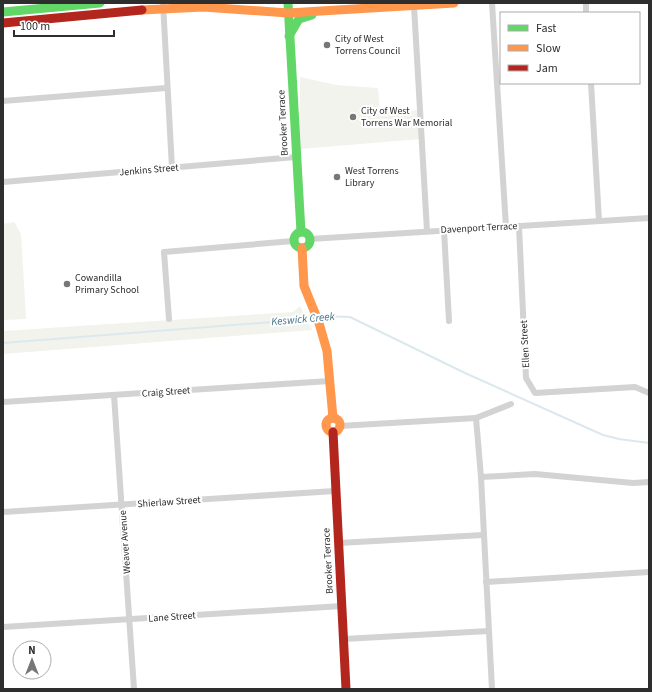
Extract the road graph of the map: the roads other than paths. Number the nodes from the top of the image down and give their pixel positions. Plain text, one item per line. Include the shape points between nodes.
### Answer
1 (100, 3) edge
2 (288, 3) edge
3 (454, 3) edge
4 (492, 3) edge
5 (399, 5) edge
6 (163, 6) edge
7 (181, 6) edge
8 (414, 6) junction
9 (325, 10) junction
10 (3, 12) edge
11 (288, 13) junction
12 (3, 23) edge
13 (289, 36) junction
14 (591, 84) edge
15 (166, 88) junction
16 (3, 101) edge
17 (296, 157) junction
18 (172, 168) junction
19 (3, 182) edge
20 (649, 218) edge
21 (599, 221) junction
22 (520, 226) junction
23 (506, 227) junction
24 (444, 230) junction
25 (427, 231) junction
26 (301, 232) junction
27 (310, 239) junction
28 (293, 241) junction
29 (302, 248) junction
30 (169, 319) dead end
31 (449, 321) dead end
32 (330, 381) junction
33 (649, 393) edge
34 (114, 395) junction
35 (3, 402) edge
36 (511, 404) dead end
37 (333, 418) junction
38 (476, 418) junction
39 (340, 426) junction
40 (333, 432) junction
41 (481, 477) junction
42 (649, 482) edge
43 (336, 491) junction
44 (122, 505) junction
45 (3, 512) edge
46 (484, 535) junction
47 (339, 543) junction
48 (649, 572) edge
49 (486, 582) junction
50 (342, 606) junction
51 (130, 620) junction
52 (3, 627) edge
53 (489, 631) junction
54 (344, 639) junction
55 (134, 689) edge
56 (346, 689) edge
57 (492, 689) edge

1 - 10 street
2 - 11 street, Brooker Terrace
3 - 8 street
4 - 23 street
5 - 8 street
5 - 9 street
6 - 7 street
6 - 12 street
6 - 15 street
7 - 11 street
8 - 25 street
9 - 11 street
9 - 13 street via 299,19
11 - 13 street, Brooker Terrace
13 - 17 street, Brooker Terrace
14 - 21 street
15 - 16 street
15 - 18 street
17 - 18 street, Jenkins Street
17 - 26 street, Brooker Terrace
18 - 19 street, Jenkins Street
20 - 21 street, Davenport Terrace
21 - 22 street, Davenport Terrace
22 - 23 street, Davenport Terrace
22 - 33 street, Ellen Street via 526,378 535,393 635,387
23 - 24 street, Davenport Terrace
24 - 25 street, Davenport Terrace
24 - 31 street
25 - 27 street, Davenport Terrace
26 - 27 street via 307,234
26 - 28 street
27 - 29 street via 308,246
28 - 29 street via 297,247
28 - 30 street via 164,252
29 - 32 street via 304,286 327,351
32 - 34 street, Craig Street
32 - 37 street
34 - 35 street, Craig Street
34 - 44 street, Weaver Avenue
36 - 38 street
37 - 39 street
37 - 40 street via 326,426
38 - 39 street
38 - 41 street
39 - 40 street
40 - 43 street, Brooker Terrace
41 - 42 street via 535,474
41 - 46 street
43 - 44 street, Shierlaw Street
43 - 47 street, Brooker Terrace
44 - 45 street, Shierlaw Street
44 - 51 street, Weaver Avenue
46 - 47 street
46 - 49 street
47 - 50 street, Brooker Terrace
48 - 49 street
49 - 53 street
50 - 51 street, Lane Street
50 - 54 street, Brooker Terrace
51 - 52 street, Lane Street
51 - 55 street, Weaver Avenue
53 - 54 street
53 - 57 street
54 - 56 street, Brooker Terrace

